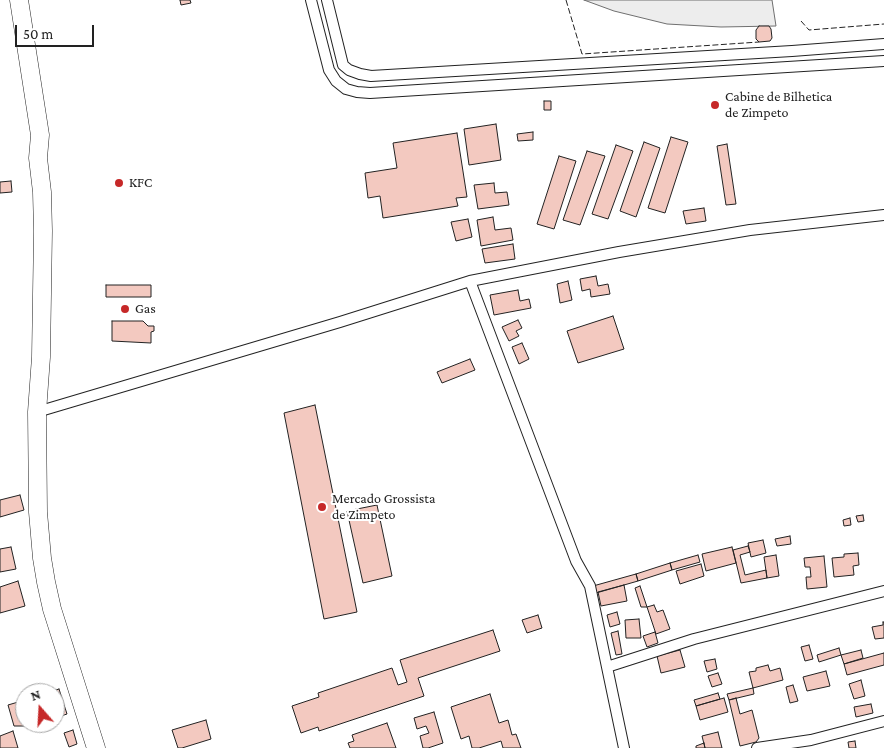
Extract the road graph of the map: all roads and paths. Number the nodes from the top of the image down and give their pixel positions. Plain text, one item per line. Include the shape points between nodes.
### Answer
1 (19, 0) edge
2 (311, 0) edge
3 (328, 0) edge
4 (884, 44) edge
5 (884, 61) edge
6 (884, 215) edge
7 (470, 282) junction
8 (37, 412) junction
9 (884, 591) edge
10 (607, 667) junction
11 (884, 720) edge
12 (812, 744) edge
13 (96, 748) edge
14 (624, 748) edge
15 (757, 748) edge

1 - 8 highway via 40,136 38,158 43,232
2 - 5 street via 329,70 346,89 357,92
3 - 4 street via 343,65 371,76
6 - 7 street via 750,230
7 - 8 street
7 - 10 street via 576,561 590,586
8 - 13 highway via 38,512 46,582
9 - 10 street via 694,639
10 - 14 street
11 - 12 street
12 - 15 street

